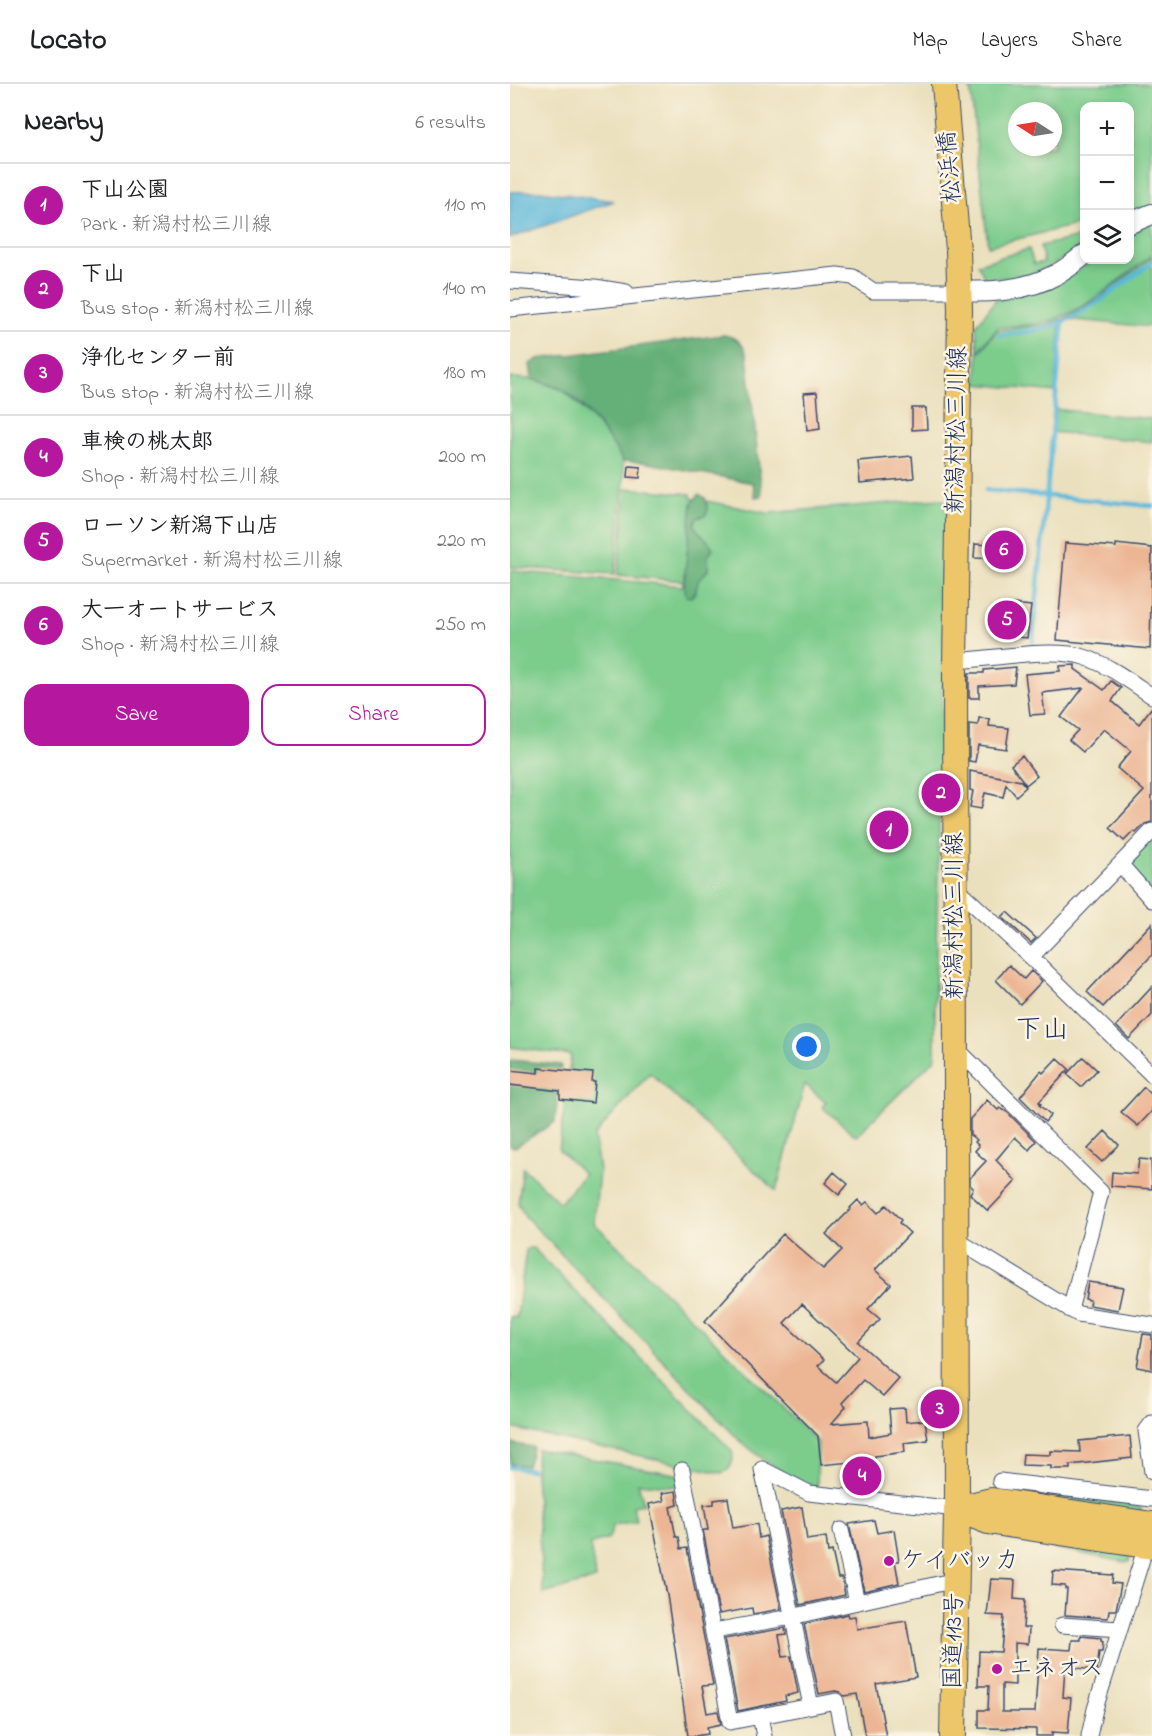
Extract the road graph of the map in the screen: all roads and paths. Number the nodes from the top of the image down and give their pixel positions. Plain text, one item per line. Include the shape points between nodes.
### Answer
1 (944, 84) edge
2 (1152, 214) edge
3 (1134, 222) edge
4 (958, 250) joint
5 (1080, 258) edge
6 (510, 281) edge
7 (959, 291) junction
8 (638, 295) junction
9 (510, 309) edge
10 (956, 661) junction
11 (1152, 696) edge
12 (1152, 831) edge
13 (1121, 866) junction
14 (956, 888) junction
15 (1152, 900) edge
16 (1031, 957) junction
17 (955, 1047) junction
18 (1152, 1075) edge
19 (955, 1239) junction
20 (1070, 1310) junction
21 (1152, 1325) edge
22 (1150, 1428) edge
23 (682, 1470) dead end
24 (1152, 1472) edge
25 (1000, 1481) dead end
26 (1152, 1499) edge
27 (957, 1509) junction
28 (1151, 1517) edge
29 (841, 1530) dead end
30 (1146, 1563) edge
31 (956, 1580) junction
32 (857, 1602) junction
33 (791, 1617) junction
34 (1062, 1625) dead end
35 (1119, 1629) junction
36 (714, 1631) junction
37 (811, 1706) junction
38 (760, 1716) junction
39 (764, 1736) edge
40 (843, 1736) edge
41 (953, 1736) edge
42 (1089, 1736) edge

1 - 4 main road, 松浜橋
2 - 3 street
4 - 7 main road, 新潟村松三川線
5 - 7 street via 1056,275 1017,287
6 - 8 street via 604,288
7 - 8 street via 873,291 853,277 837,274
7 - 10 main road, 新潟村松三川線
8 - 9 street
10 - 11 street via 1071,654 1096,661
10 - 14 main road, 新潟村松三川線
12 - 13 street
13 - 15 street
13 - 16 street
14 - 16 street
14 - 17 main road, 新潟村松三川線
16 - 18 street
17 - 19 main road, 新潟村松三川線
17 - 20 street via 1101,1192
19 - 20 street
19 - 27 main road, 新潟村松三川線
20 - 21 street
22 - 24 street
23 - 36 street
25 - 26 street
27 - 28 highway via 992,1501
27 - 30 highway via 988,1521
27 - 31 highway, 国道113号
27 - 33 street via 809,1493 762,1469
29 - 32 street
30 - 35 street
31 - 32 street
31 - 41 highway, 国道113号
32 - 33 street
33 - 36 street
33 - 37 street
34 - 35 street
35 - 42 street
36 - 38 street via 730,1722
37 - 38 street
37 - 40 street via 836,1701
38 - 39 street

